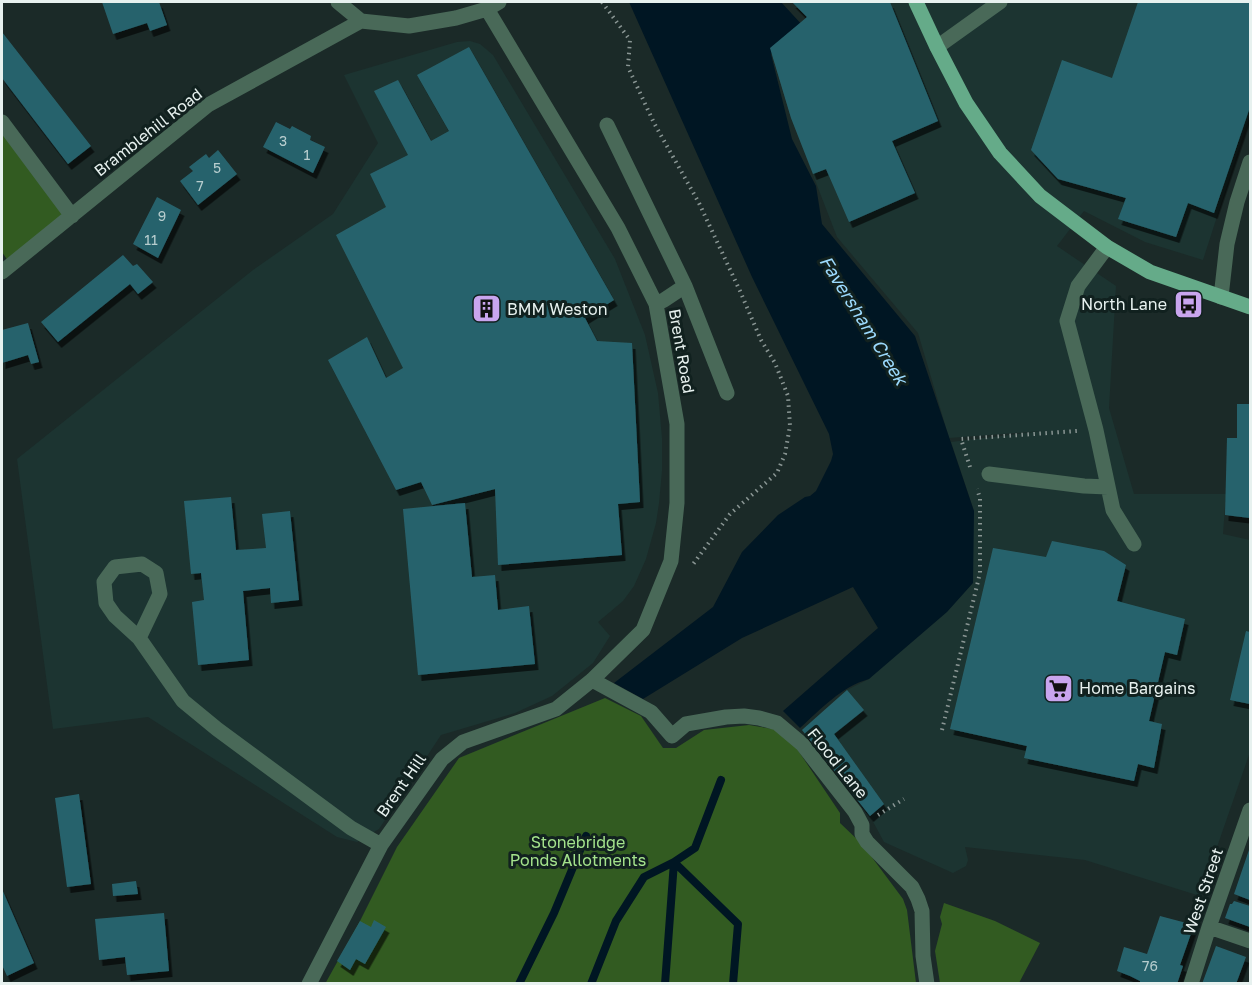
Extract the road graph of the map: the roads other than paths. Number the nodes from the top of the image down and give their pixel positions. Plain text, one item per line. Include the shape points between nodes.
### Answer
1 (338, 2) edge
2 (916, 2) edge
3 (1000, 2) edge
4 (493, 5) edge
5 (361, 21) junction
6 (937, 47) junction
7 (2, 122) edge
8 (607, 125) dead end
9 (1251, 162) edge
10 (1244, 204) edge
11 (72, 216) junction
12 (1107, 248) junction
13 (4, 263) edge
14 (685, 286) junction
15 (1221, 297) junction
16 (656, 303) junction
17 (1251, 307) edge
18 (727, 393) dead end
19 (989, 474) dead end
20 (1108, 486) junction
21 (1134, 544) dead end
22 (139, 638) junction
23 (592, 680) junction
24 (1251, 810) edge
25 (381, 845) junction
26 (1209, 927) junction
27 (1251, 941) edge
28 (309, 984) edge
29 (927, 984) edge
30 (1191, 984) edge

1 - 5 street
2 - 6 main road
3 - 6 street
4 - 5 street via 456,18 409,26
4 - 16 street, Brent Road
5 - 11 street, Bramblehill Road via 208,105
6 - 12 main road via 966,103 1000,153 1040,196
7 - 11 street
8 - 14 street
9 - 10 street
10 - 15 street via 1227,244
11 - 13 street, Bramblehill Road
12 - 15 main road via 1150,272
12 - 20 street via 1078,286 1067,321
14 - 16 street
14 - 18 street
15 - 17 main road
16 - 23 street, Brent Road via 677,424 677,503 671,561 643,630
19 - 20 street
20 - 21 street via 1113,510
22 - 22 street via 106,603 104,582 115,567 142,564 156,573 160,594
22 - 25 street via 183,701 351,828
23 - 25 street, Brent Hill via 556,709 463,742 442,759
23 - 29 street, Flood Lane via 651,712 672,736 686,724 744,716 777,723 802,744 855,812 867,842 912,887 922,911
24 - 26 street, West Street
25 - 28 street, Brent Hill
26 - 27 street
26 - 30 street, West Street

